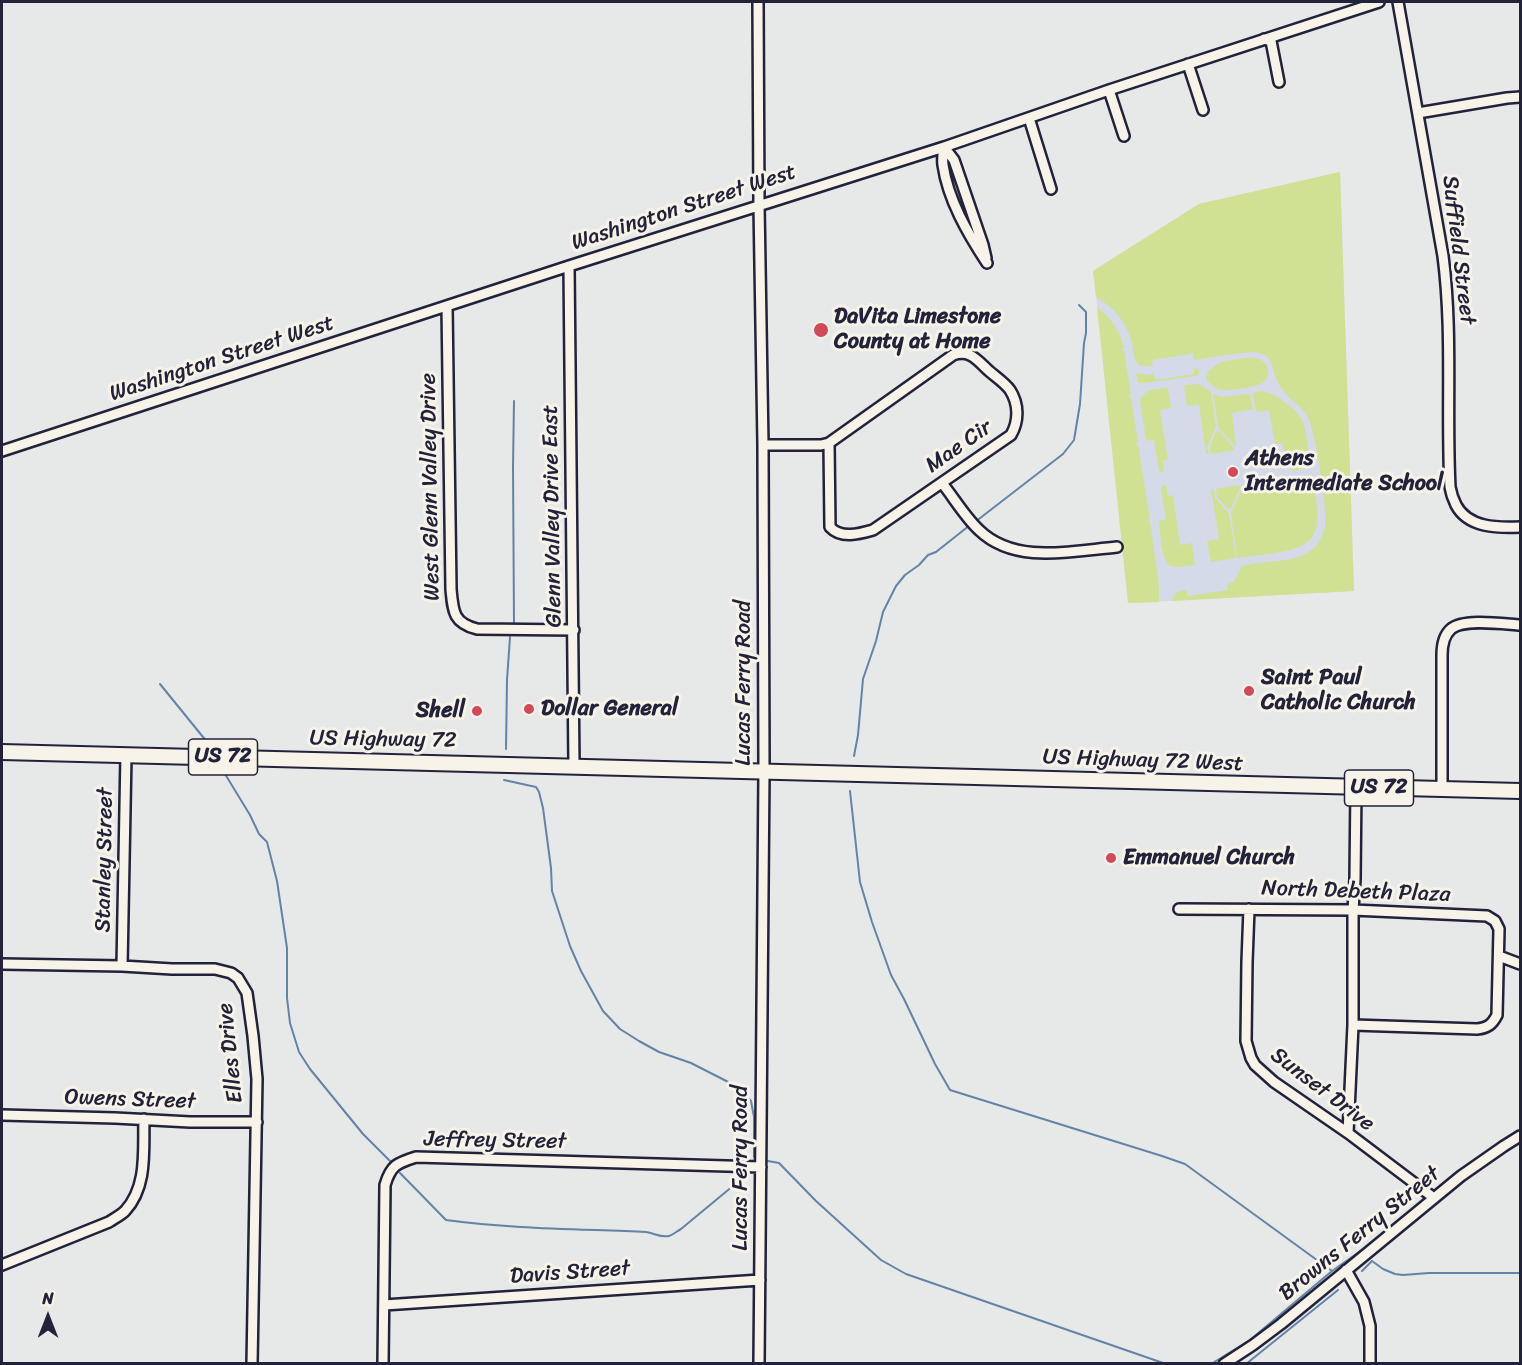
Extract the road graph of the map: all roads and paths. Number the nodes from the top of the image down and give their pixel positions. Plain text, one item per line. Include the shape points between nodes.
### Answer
1 (758, 2) edge
2 (1379, 2) edge
3 (1398, 2) edge
4 (1264, 39) junction
5 (1188, 64) junction
6 (1279, 82) dead end
7 (1109, 90) junction
8 (1521, 98) edge
9 (1203, 110) dead end
10 (1418, 113) junction
11 (1029, 118) junction
12 (1124, 136) dead end
13 (944, 147) junction
14 (1051, 189) dead end
15 (759, 205) junction
16 (569, 266) junction
17 (447, 306) junction
18 (829, 443) junction
19 (763, 445) junction
20 (2, 451) edge
21 (942, 483) junction
22 (1521, 527) edge
23 (1117, 547) dead end
24 (1521, 625) edge
25 (574, 630) junction
26 (2, 752) edge
27 (126, 755) junction
28 (574, 766) junction
29 (764, 771) junction
30 (1356, 787) junction
31 (1442, 790) junction
32 (1521, 791) edge
33 (1179, 909) dead end
34 (1249, 909) junction
35 (1353, 910) junction
36 (1499, 956) junction
37 (2, 964) edge
38 (1521, 964) edge
39 (122, 966) junction
40 (1353, 1025) junction
41 (2, 1115) edge
42 (144, 1119) junction
43 (257, 1122) junction
44 (1348, 1133) junction
45 (1521, 1136) edge
46 (761, 1167) junction
47 (1434, 1198) junction
48 (2, 1265) edge
49 (1346, 1270) junction
50 (760, 1280) junction
51 (384, 1305) junction
52 (252, 1364) edge
53 (384, 1364) edge
54 (759, 1364) edge
55 (1224, 1364) edge
56 (1370, 1364) edge

1 - 15 street, Lucas Ferry Road
2 - 4 street, Washington Street West
3 - 10 street, Suffield Street
4 - 5 street, Washington Street West
4 - 6 street via 1271,41
5 - 7 street, Washington Street West
5 - 9 street
7 - 11 street, Washington Street West
7 - 12 street
8 - 10 street
10 - 22 street, Suffield Street via 1448,290 1450,487 1460,511 1474,521
11 - 13 street, Washington Street West
11 - 14 street
13 - 13 street via 942,163 954,204 987,263 954,160
13 - 15 street, Washington Street West
15 - 16 street, Washington Street West
15 - 19 street, Lucas Ferry Road
16 - 17 street, Washington Street West
16 - 25 street, Glenn Valley Drive East
17 - 20 street, Washington Street West
17 - 25 street, West Glenn Valley Drive via 451,589 455,615 460,622 477,629
18 - 19 street
18 - 21 street, Mae Cir via 830,527 835,533 873,530
18 - 21 street, Mae Cir via 953,355 965,353 1009,388 1018,418 1011,435
19 - 29 street, Lucas Ferry Road
21 - 23 street via 973,523 996,543 1038,554
24 - 31 street via 1458,625 1445,637
25 - 28 street, Glenn Valley Drive East
26 - 27 highway, US Highway 72 / US 72
27 - 28 highway, US Highway 72 / US 72
27 - 39 street, Stanley Street
28 - 29 highway, US Highway 72 / US 72
29 - 30 highway, US Highway 72 West / US 72
29 - 46 street, Lucas Ferry Road
30 - 31 highway, US Highway 72 West / US 72
30 - 35 street
31 - 32 highway, US Highway 72 West / US 72
33 - 34 street, North Debeth Plaza
34 - 35 street, North Debeth Plaza
34 - 44 street, Sunset Drive via 1246,1041 1251,1058 1274,1082
35 - 36 street, North Debeth Plaza via 1487,916 1499,929
35 - 40 street
36 - 38 street
36 - 40 street, North Debeth Plaza via 1497,1016 1486,1028
37 - 39 street, Elles Drive
39 - 43 street, Elles Drive via 215,969 238,978 247,993 253,1036
40 - 44 street
41 - 42 street, Owens Street
42 - 43 street, Owens Street
42 - 48 street via 141,1182 124,1212 110,1222
43 - 52 street, Elles Drive
44 - 47 street, Sunset Drive
45 - 47 street, Browns Ferry Street
46 - 50 street, Lucas Ferry Road
46 - 51 street, Jeffrey Street via 416,1157 400,1162 392,1168 385,1185
47 - 49 street, Browns Ferry Street
49 - 55 street, Browns Ferry Street via 1281,1324
49 - 56 street via 1364,1302 1370,1326
50 - 51 street, Davis Street
50 - 54 street, Lucas Ferry Road
51 - 53 street, Jeffrey Street

